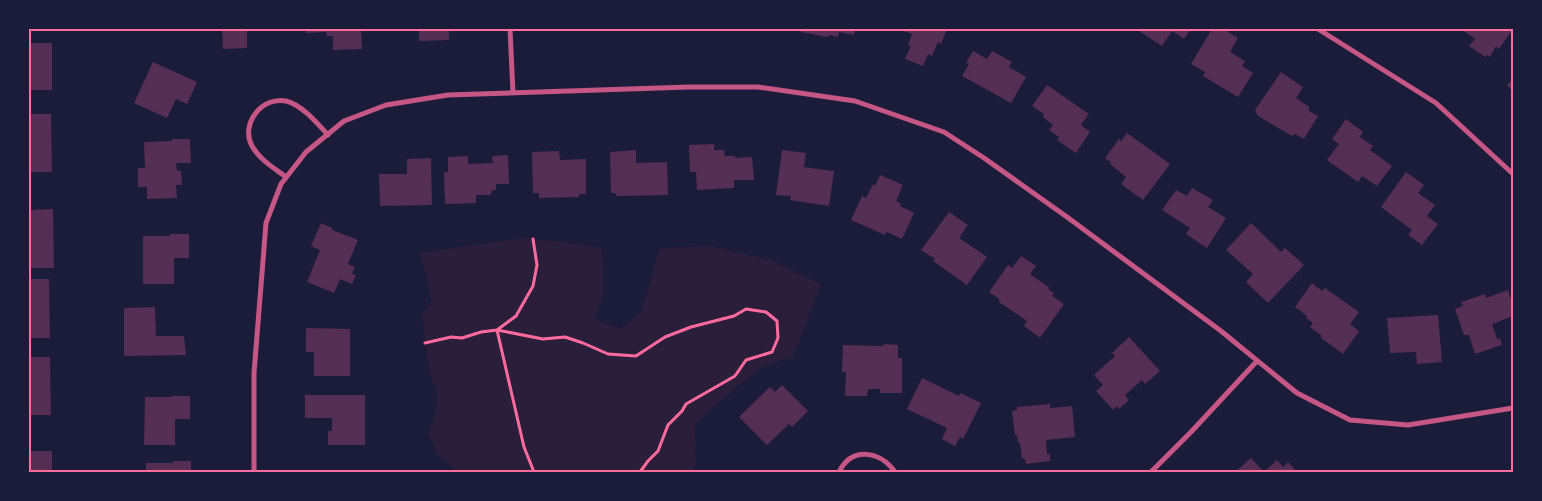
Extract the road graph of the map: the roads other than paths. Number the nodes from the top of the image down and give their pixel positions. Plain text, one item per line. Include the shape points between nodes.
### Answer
1 (510, 29) edge
2 (1318, 29) edge
3 (513, 93) junction
4 (328, 135) junction
5 (1513, 174) edge
6 (286, 177) junction
7 (1257, 362) junction
8 (1513, 408) edge
9 (254, 472) edge
10 (839, 472) edge
11 (896, 472) edge
12 (1151, 472) edge

1 - 3 street
2 - 5 street via 1436,103
3 - 4 street via 448,95 386,104 344,122
3 - 7 street via 758,87 855,100 944,132 1067,217 1221,331
4 - 6 street via 306,152
4 - 6 street via 303,111 287,101 265,104 256,112 250,122 251,144 267,164
6 - 9 street via 266,222 254,373
7 - 8 street via 1297,393 1350,420 1408,425
7 - 12 street
10 - 11 street via 849,460 870,454 880,457

